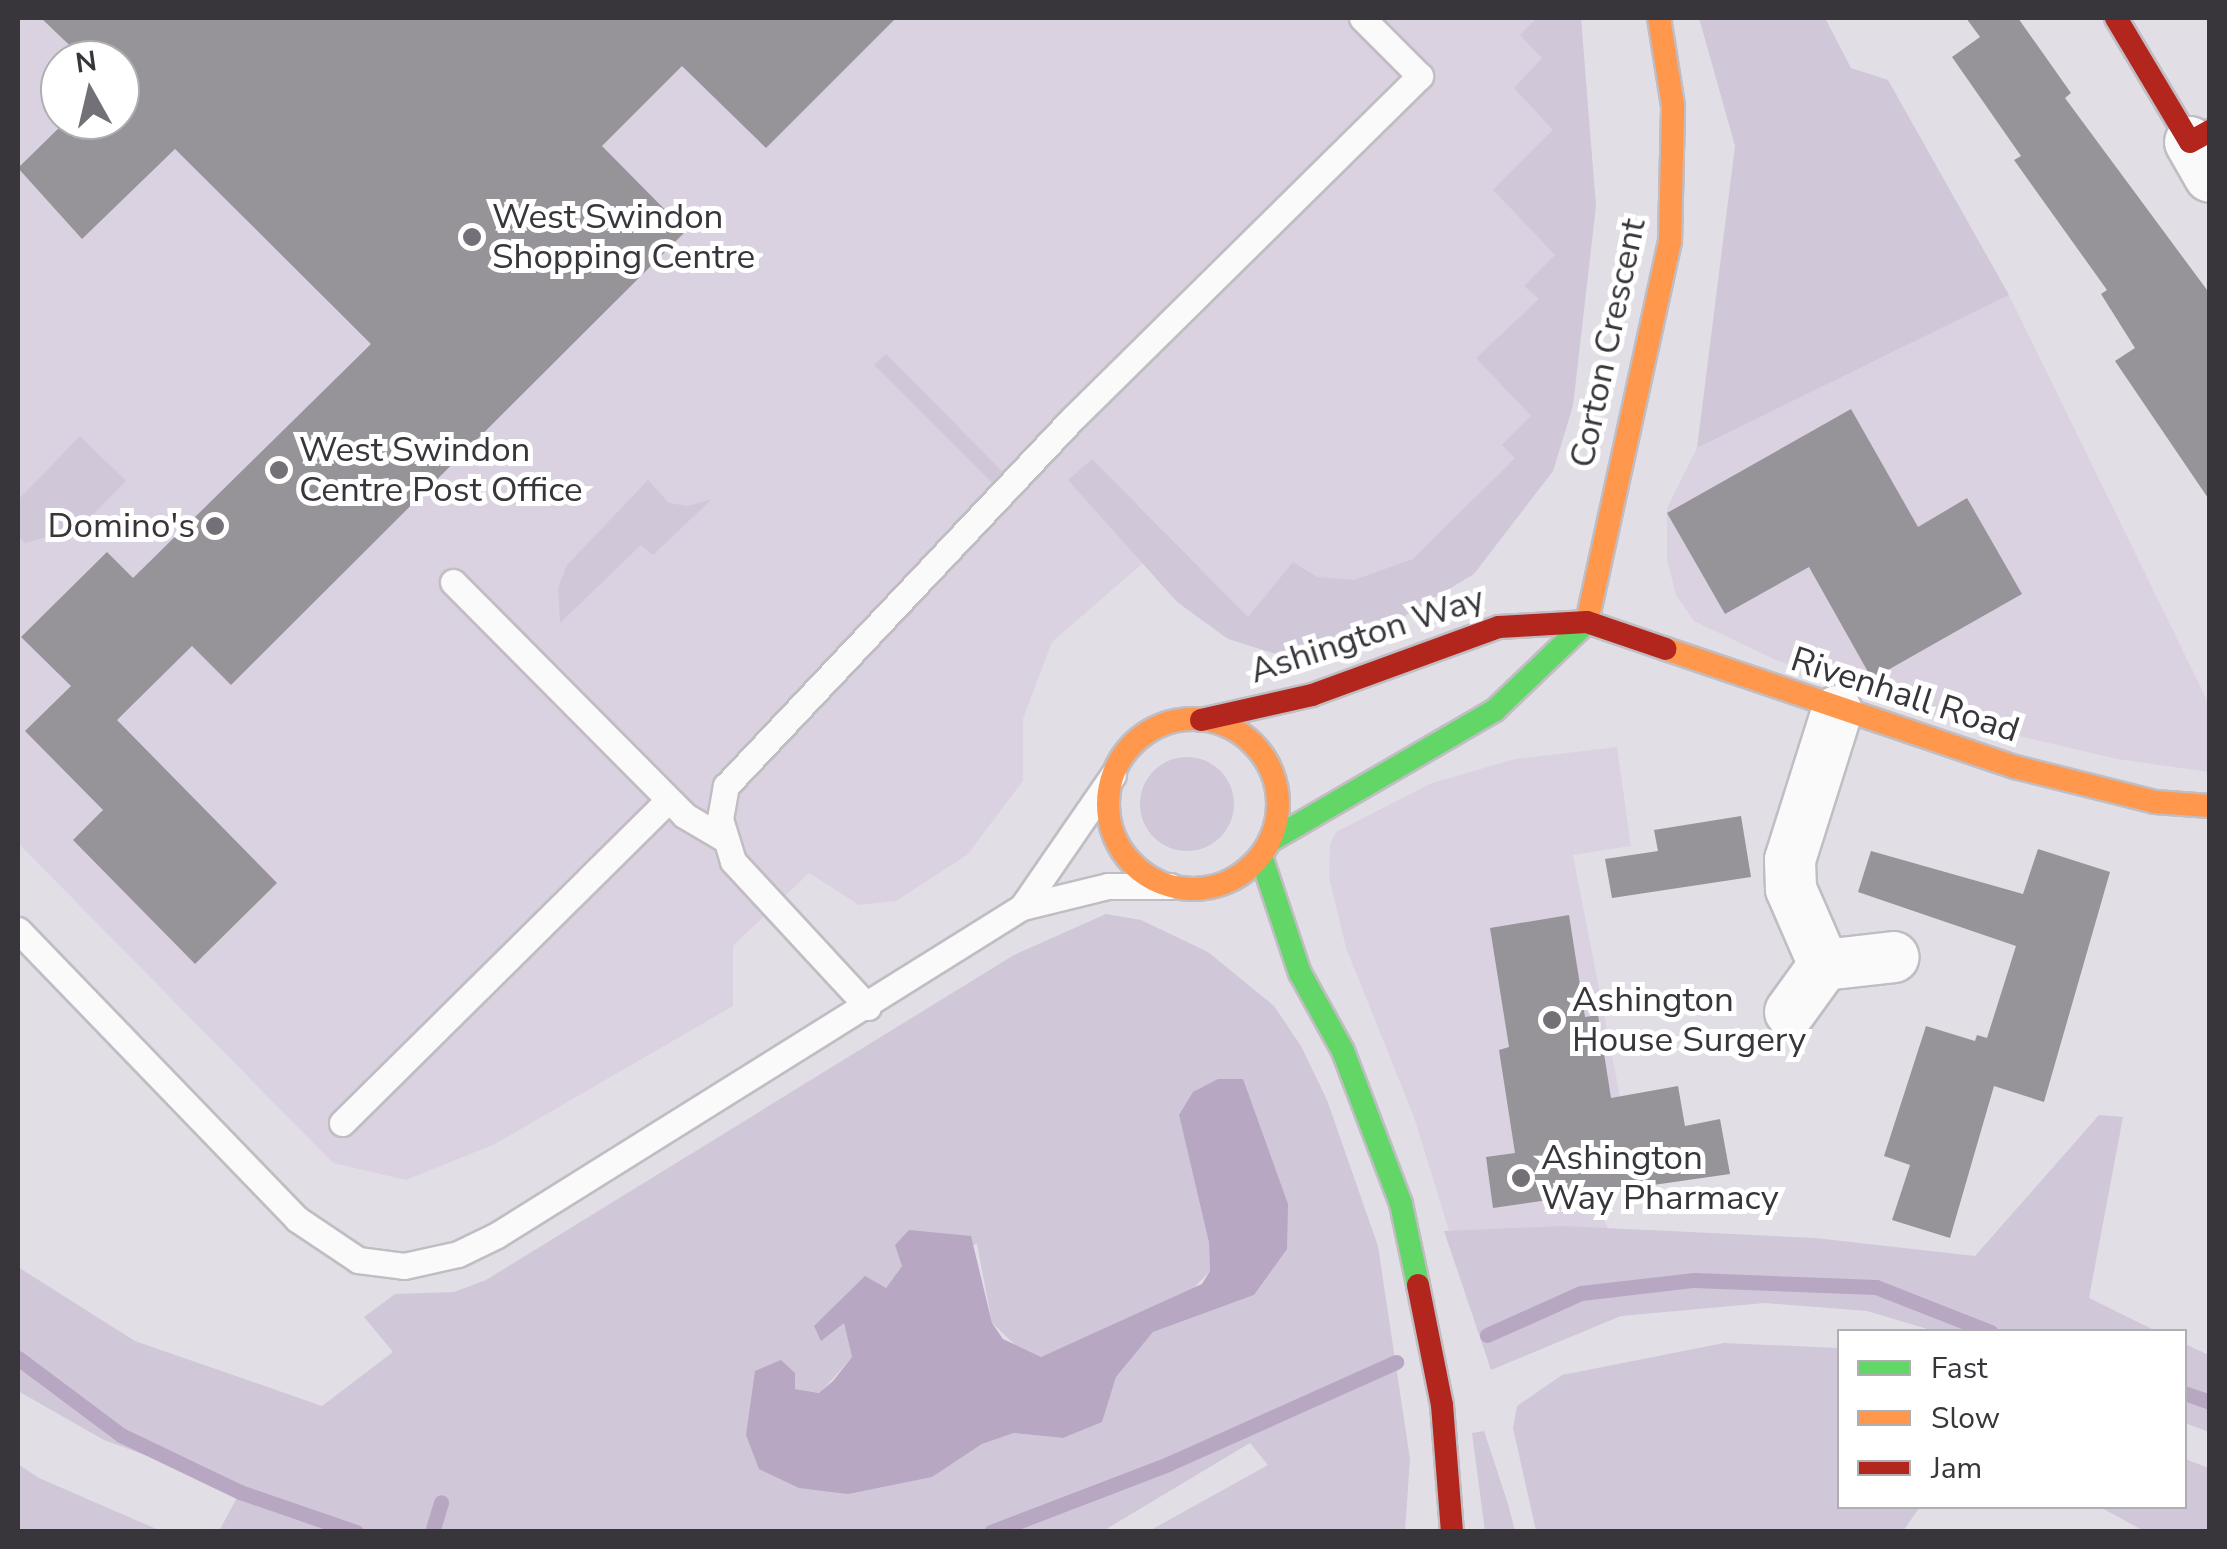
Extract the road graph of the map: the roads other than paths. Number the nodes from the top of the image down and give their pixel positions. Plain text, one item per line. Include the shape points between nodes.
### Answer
1 (1362, 18) edge
2 (1659, 18) edge
3 (2116, 18) edge
4 (2203, 150) edge
5 (454, 582) dead end
6 (1587, 622) junction
7 (1837, 711) junction
8 (1201, 720) junction
9 (1113, 775) junction
10 (668, 800) junction
11 (2210, 806) edge
12 (722, 838) junction
13 (1265, 848) junction
14 (1170, 886) junction
15 (1202, 888) junction
16 (1022, 907) junction
17 (1230, 912) dead end
18 (18, 930) edge
19 (1258, 936) dead end
20 (1894, 956) dead end
21 (1824, 965) junction
22 (1300, 973) junction
23 (868, 1007) junction
24 (1790, 1012) dead end
25 (342, 1123) dead end
26 (1452, 1532) edge

1 - 12 lane via 1420,76 1074,417 740,766 721,801
2 - 6 street, Corton Crescent via 1673,106 1670,242
3 - 4 street
5 - 10 lane
6 - 7 street, Rivenhall Road
6 - 8 street, Ashington Way via 1499,628 1312,695
6 - 13 street via 1495,710
7 - 11 street, Rivenhall Road via 2091,787
7 - 21 street via 1790,860 1791,889
8 - 9 street via 1147,732
8 - 13 street via 1251,741 1268,763 1278,806
9 - 14 street via 1108,797 1117,842 1131,862
9 - 16 lane
10 - 12 lane
10 - 25 lane
12 - 23 lane via 746,879
13 - 15 street via 1235,878
13 - 22 street
14 - 15 street
14 - 16 lane via 1108,886
15 - 17 street
16 - 23 lane
18 - 23 lane via 297,1219 330,1246 380,1267 458,1254 497,1236
19 - 22 street
20 - 21 street
21 - 24 street
22 - 26 street via 1369,1115 1416,1256 1445,1430

